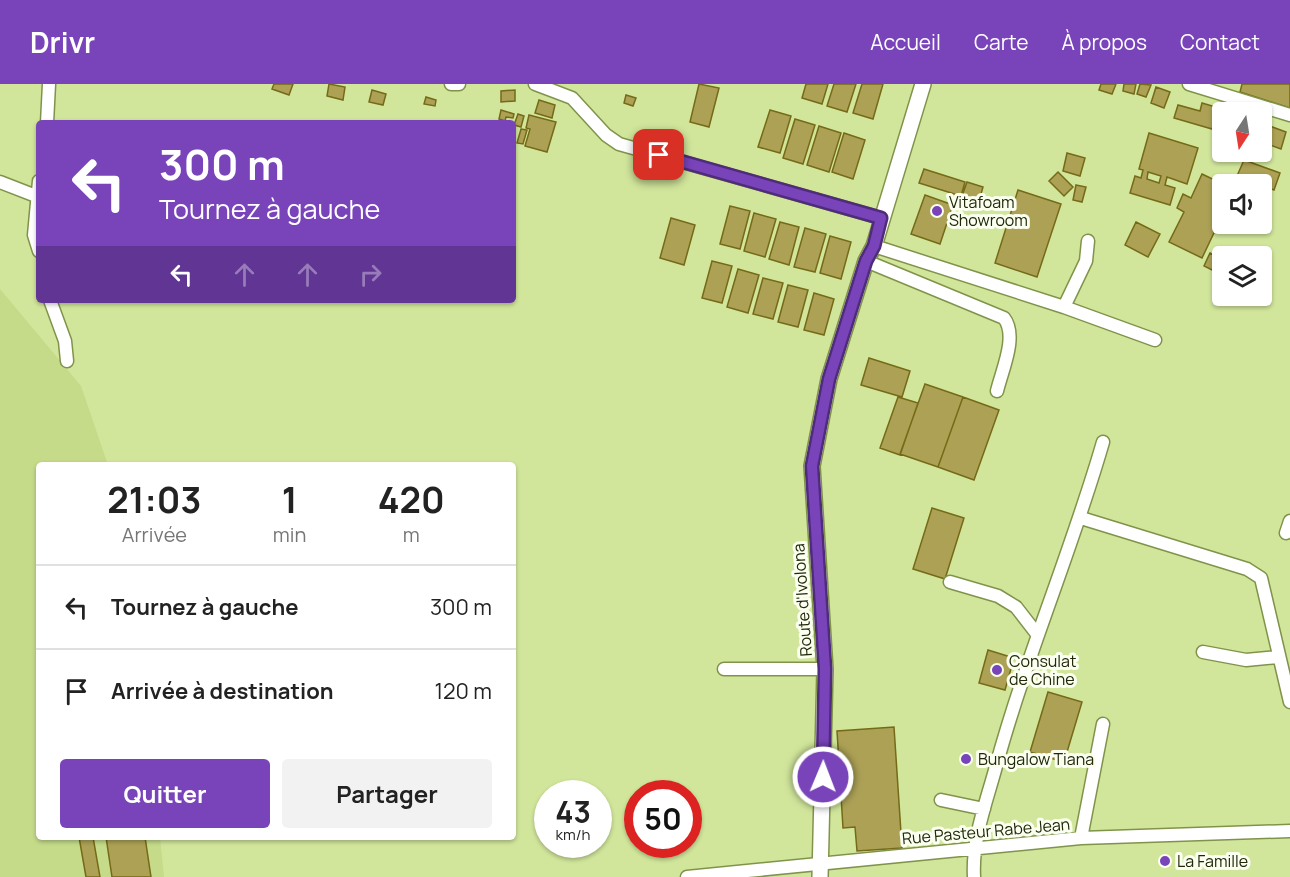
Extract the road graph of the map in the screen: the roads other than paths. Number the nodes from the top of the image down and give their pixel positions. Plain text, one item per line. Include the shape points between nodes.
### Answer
1 (49, 84) edge
2 (451, 84) edge
3 (459, 84) edge
4 (535, 84) edge
5 (923, 84) edge
6 (1189, 84) edge
7 (1290, 115) edge
8 (47, 120) edge
9 (0, 182) edge
10 (36, 196) joint
11 (881, 218) junction
12 (36, 241) edge
13 (1088, 241) dead end
14 (874, 246) junction
15 (866, 261) junction
16 (51, 303) edge
17 (1064, 307) junction
18 (1155, 340) dead end
19 (67, 361) dead end
20 (997, 391) dead end
21 (1103, 442) dead end
22 (1082, 518) junction
23 (1290, 521) edge
24 (1286, 533) dead end
25 (950, 582) dead end
26 (1037, 634) junction
27 (1203, 652) dead end
28 (1278, 657) junction
29 (724, 669) dead end
30 (825, 669) junction
31 (1290, 702) edge
32 (1103, 724) dead end
33 (941, 800) dead end
34 (984, 808) junction
35 (1290, 831) edge
36 (1081, 838) junction
37 (974, 849) junction
38 (820, 870) edge
39 (777, 872) edge
40 (687, 877) edge
41 (974, 877) edge

1 - 8 street
2 - 3 street
4 - 11 street via 572,98 619,144
5 - 11 main road, Route d'Ivolona
6 - 7 street
9 - 10 street
10 - 12 street
11 - 14 main road, Route d'Ivolona
13 - 17 street via 1086,261
14 - 15 main road, Route d'Ivolona
14 - 17 street
15 - 20 street via 1004,318 1010,340
15 - 30 main road, Route d'Ivolona via 829,379 812,466
16 - 19 street via 65,341
17 - 18 street
21 - 22 street
22 - 26 street
22 - 28 street via 1247,569 1261,578
23 - 24 street
25 - 26 street via 998,596 1016,608
26 - 34 street
27 - 28 street via 1246,660
28 - 31 street
29 - 30 street
30 - 38 main road, Route d'Ivolona
32 - 36 street
33 - 34 street
34 - 37 street
35 - 36 street, Rue Pasteur Rabe Jean
36 - 37 street, Rue Pasteur Rabe Jean
37 - 38 street, Rue Pasteur Rabe Jean
37 - 41 street
38 - 39 street, Rue Pasteur Rabe Jean
39 - 40 street, Rue Pasteur Rabe Jean

